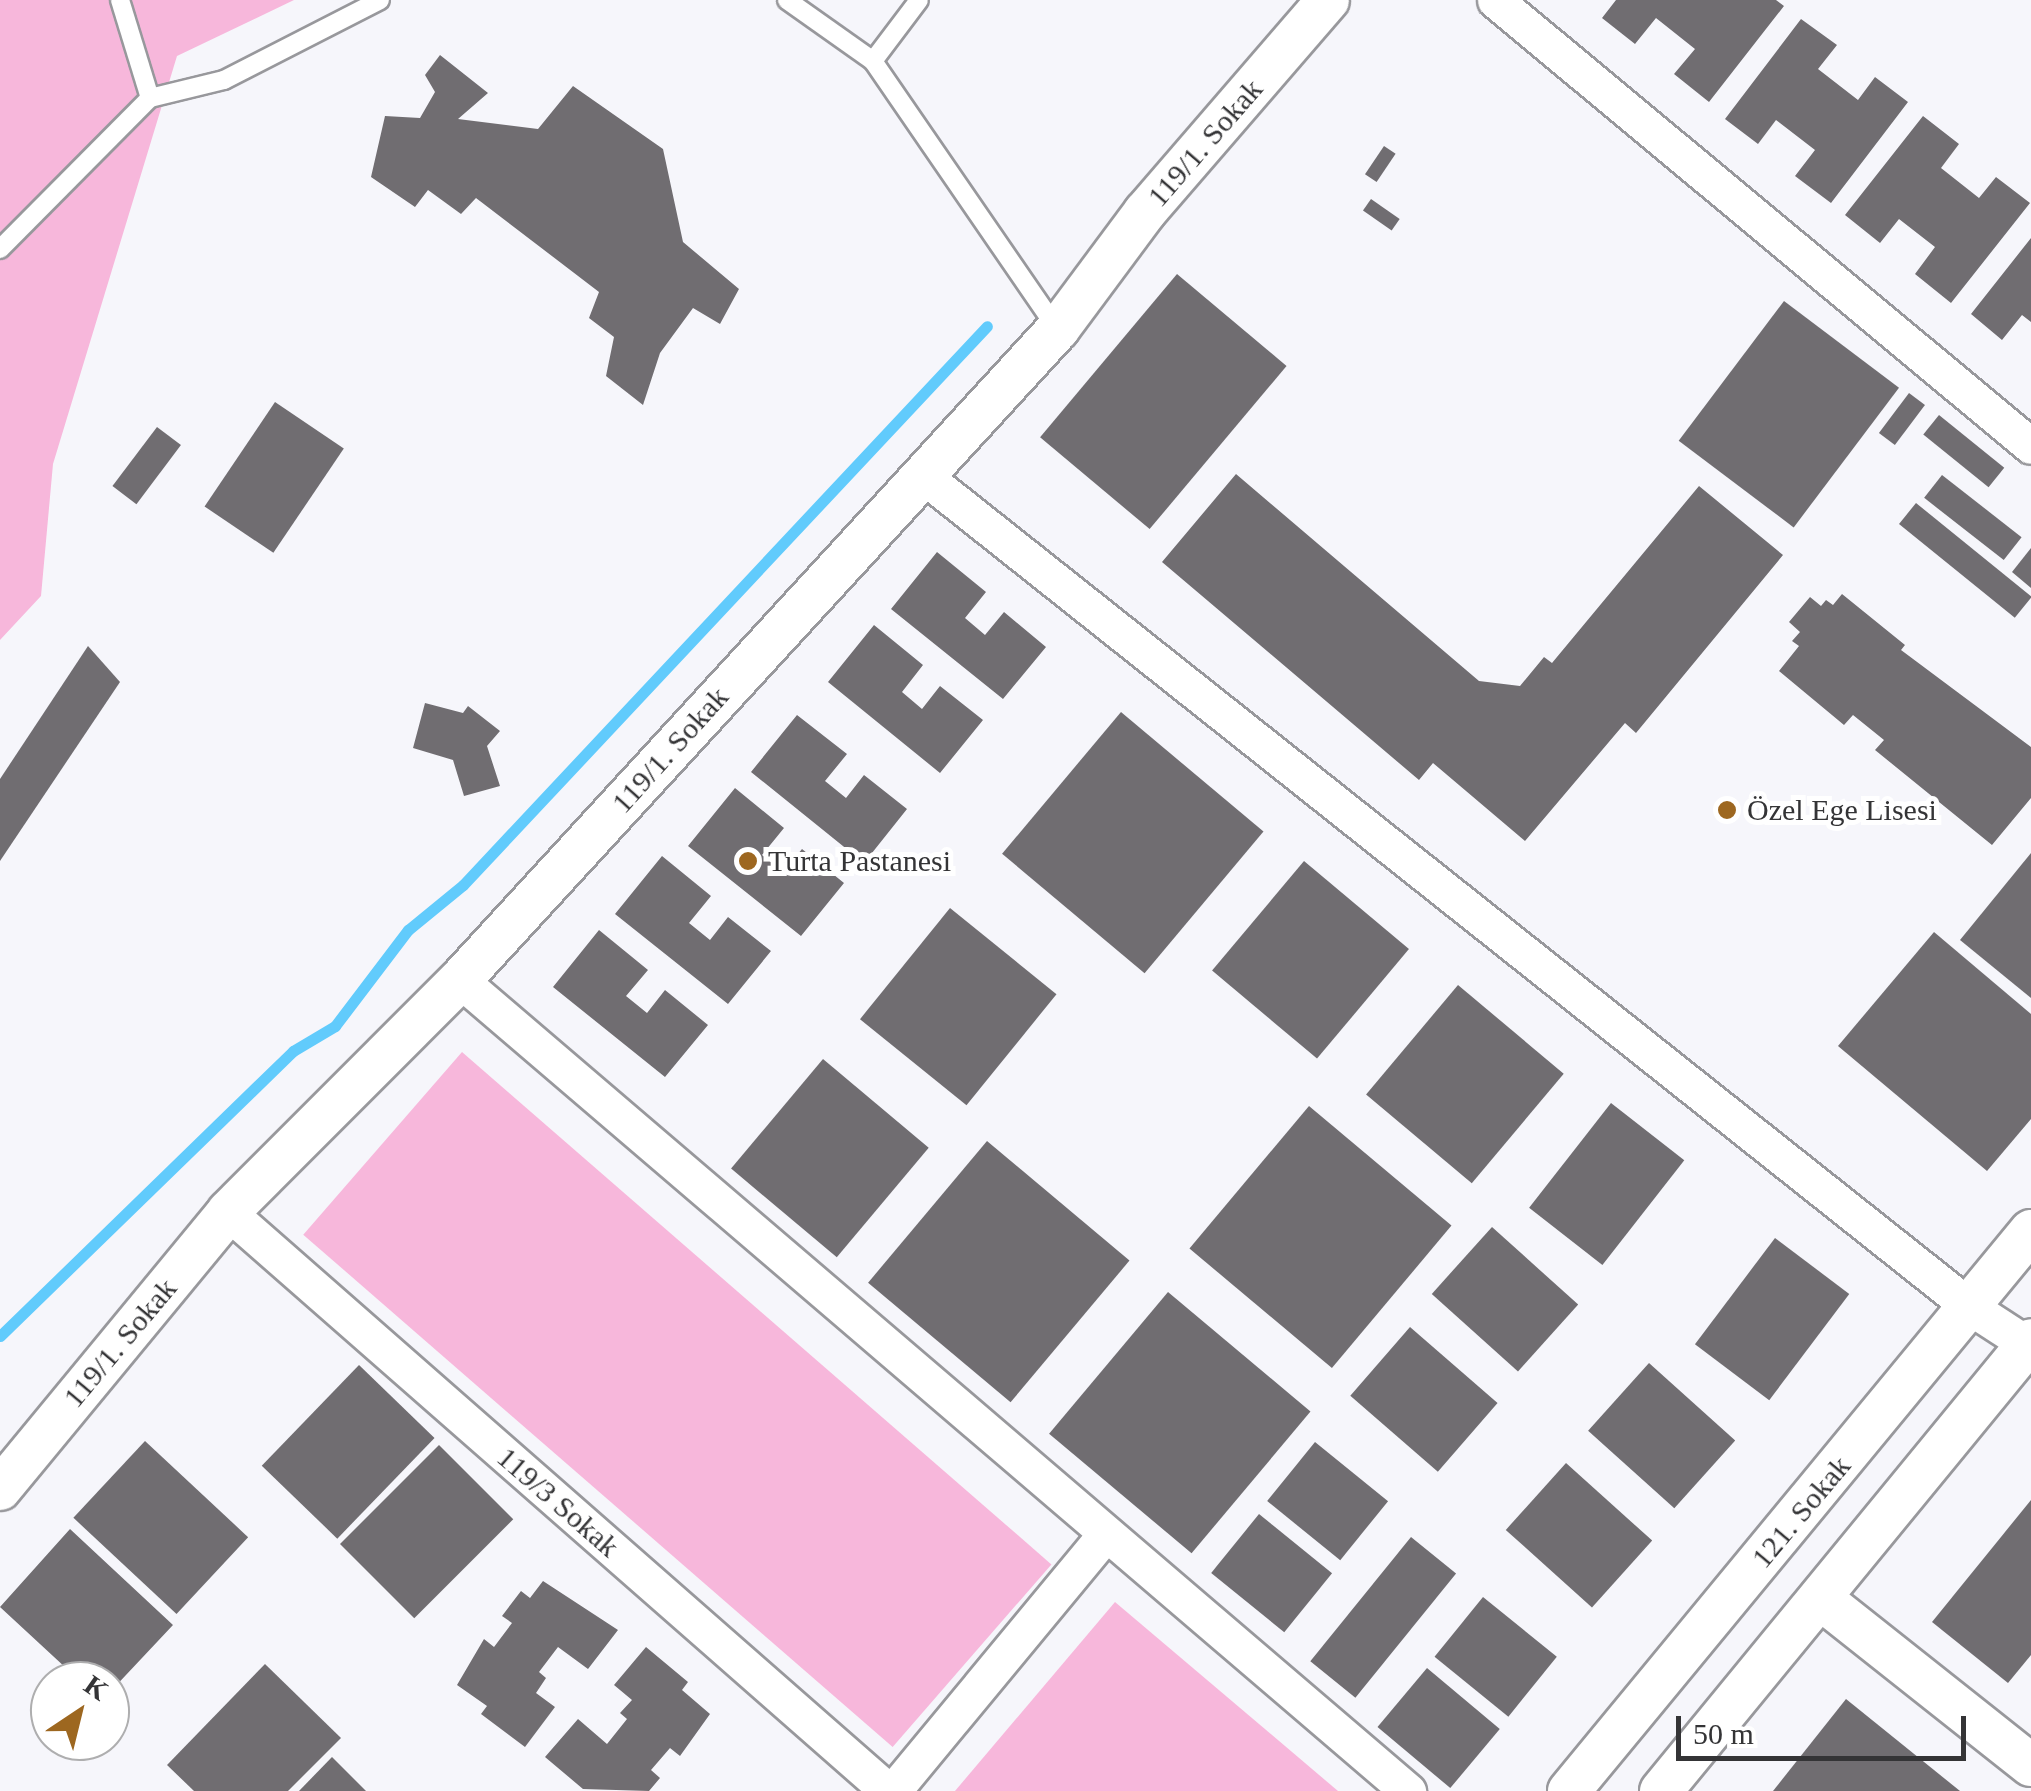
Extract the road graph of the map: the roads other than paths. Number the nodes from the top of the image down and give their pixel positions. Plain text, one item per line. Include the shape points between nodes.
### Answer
1 (120, 0) edge
2 (380, 0) edge
3 (787, 0) edge
4 (920, 0) edge
5 (1328, 0) edge
6 (1495, 0) edge
7 (873, 62) junction
8 (150, 98) junction
9 (0, 249) edge
10 (1058, 329) junction
11 (2031, 446) edge
12 (922, 474) junction
13 (460, 980) junction
14 (228, 1212) junction
15 (2031, 1232) edge
16 (1970, 1308) junction
17 (2029, 1342) edge
18 (0, 1488) edge
19 (1104, 1535) junction
20 (1820, 1598) junction
21 (2031, 1765) edge
22 (890, 1791) edge
23 (1408, 1791) edge
24 (1569, 1791) edge
25 (1661, 1791) edge

1 - 8 lane
2 - 8 lane via 224,80
3 - 7 lane
4 - 7 lane
5 - 10 street, 119/1. Sokak via 1145,212
6 - 11 street
7 - 10 lane
8 - 9 lane
10 - 12 street, 119/1. Sokak
12 - 13 street, 119/1. Sokak
12 - 16 street
13 - 14 street, 119/1. Sokak
13 - 19 street
14 - 18 street, 119/1. Sokak
14 - 22 street, 119/3 Sokak
15 - 16 street, 121. Sokak
16 - 17 street
16 - 24 street, 121. Sokak
17 - 20 street
19 - 22 street
19 - 23 street
20 - 21 street
20 - 25 street

